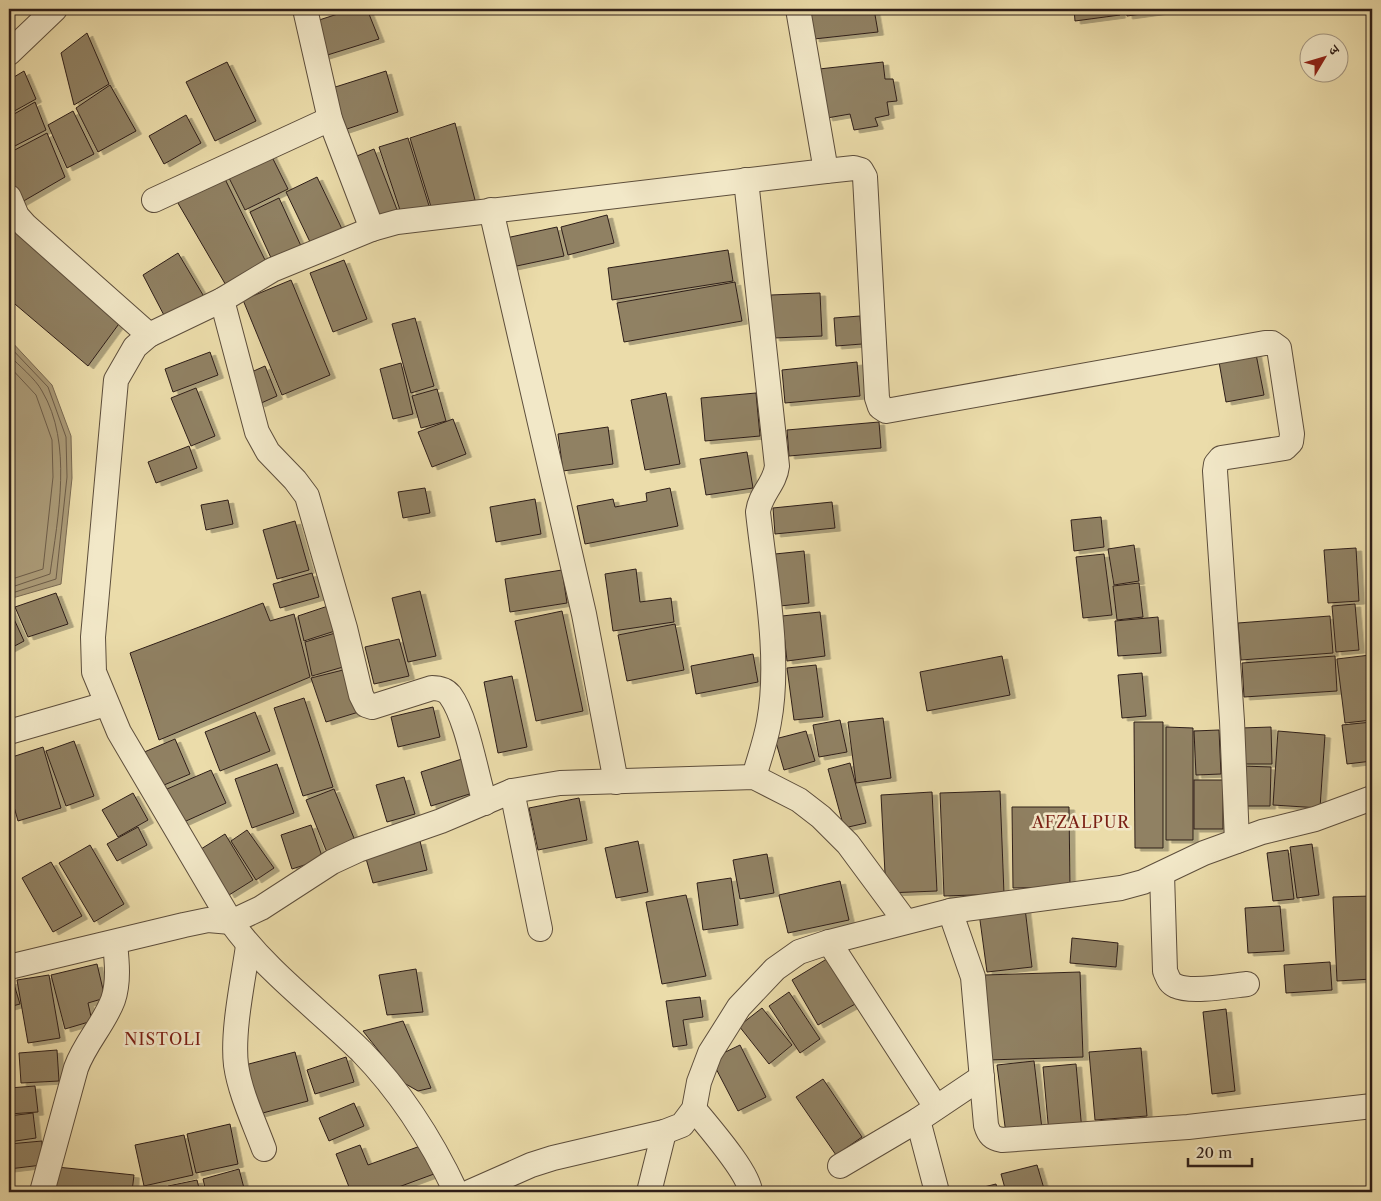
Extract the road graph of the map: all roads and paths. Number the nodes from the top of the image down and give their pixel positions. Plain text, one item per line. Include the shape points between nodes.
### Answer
1 (54, 9) edge
2 (305, 9) edge
3 (798, 9) edge
4 (9, 54) edge
5 (330, 119) junction
6 (826, 171) junction
7 (746, 180) junction
8 (9, 197) edge
9 (154, 200) dead end
10 (492, 210) junction
11 (372, 229) junction
12 (222, 300) junction
13 (148, 335) junction
14 (106, 704) junction
15 (9, 732) edge
16 (754, 777) junction
17 (616, 782) junction
18 (512, 791) junction
19 (1372, 798) edge
20 (484, 803) junction
21 (1237, 841) junction
22 (1162, 874) junction
23 (950, 911) junction
24 (906, 921) junction
25 (231, 922) junction
26 (540, 929) dead end
27 (829, 942) junction
28 (115, 943) junction
29 (248, 946) junction
30 (9, 967) edge
31 (1247, 984) dead end
32 (982, 1077) junction
33 (1372, 1106) edge
34 (694, 1108) junction
35 (927, 1113) junction
36 (664, 1132) junction
37 (264, 1149) dead end
38 (840, 1166) dead end
39 (42, 1192) edge
40 (456, 1192) edge
41 (470, 1192) edge
42 (648, 1192) edge
43 (750, 1192) edge
44 (937, 1192) edge

1 - 4 street
2 - 5 street
3 - 6 street
5 - 9 street
5 - 11 street
6 - 7 street
6 - 21 street via 854,168 861,170 865,177 877,398 880,407 886,411 1265,343 1279,348 1291,442 1285,448 1221,458 1215,470
7 - 10 street
7 - 16 street via 777,466 772,483 759,502 758,512 772,682 769,721
8 - 13 street via 25,225
10 - 11 street via 397,222
10 - 17 street via 584,614
11 - 12 street via 272,270
12 - 13 street
12 - 20 street via 257,432 268,452 307,496 366,705 372,707 432,688 440,688 449,694 462,721
13 - 14 street via 125,362 116,380 114,397 93,637 94,672
14 - 15 street
14 - 25 street via 119,732
16 - 17 street
16 - 24 street via 799,800 821,817 848,844
17 - 18 street via 538,785
18 - 20 street
18 - 26 street
19 - 21 street via 1315,819
20 - 25 street via 332,862 261,908
21 - 22 street
22 - 23 street via 1121,888
22 - 31 street via 1168,980 1177,987 1189,989
23 - 24 street
23 - 32 street via 972,977
24 - 27 street
25 - 28 street via 208,920
25 - 29 street
27 - 34 street via 799,952 775,969 739,1007 710,1053
27 - 35 street
28 - 30 street
28 - 39 street via 117,968 113,1000 81,1053
29 - 37 street via 236,1064
29 - 40 street via 360,1050 390,1083 438,1153
32 - 33 street via 989,1133 1002,1140 1188,1127
32 - 35 street
34 - 36 street via 682,1125
34 - 43 street via 742,1172 750,1185
35 - 38 street
35 - 44 street
36 - 41 street via 553,1158
36 - 42 street

